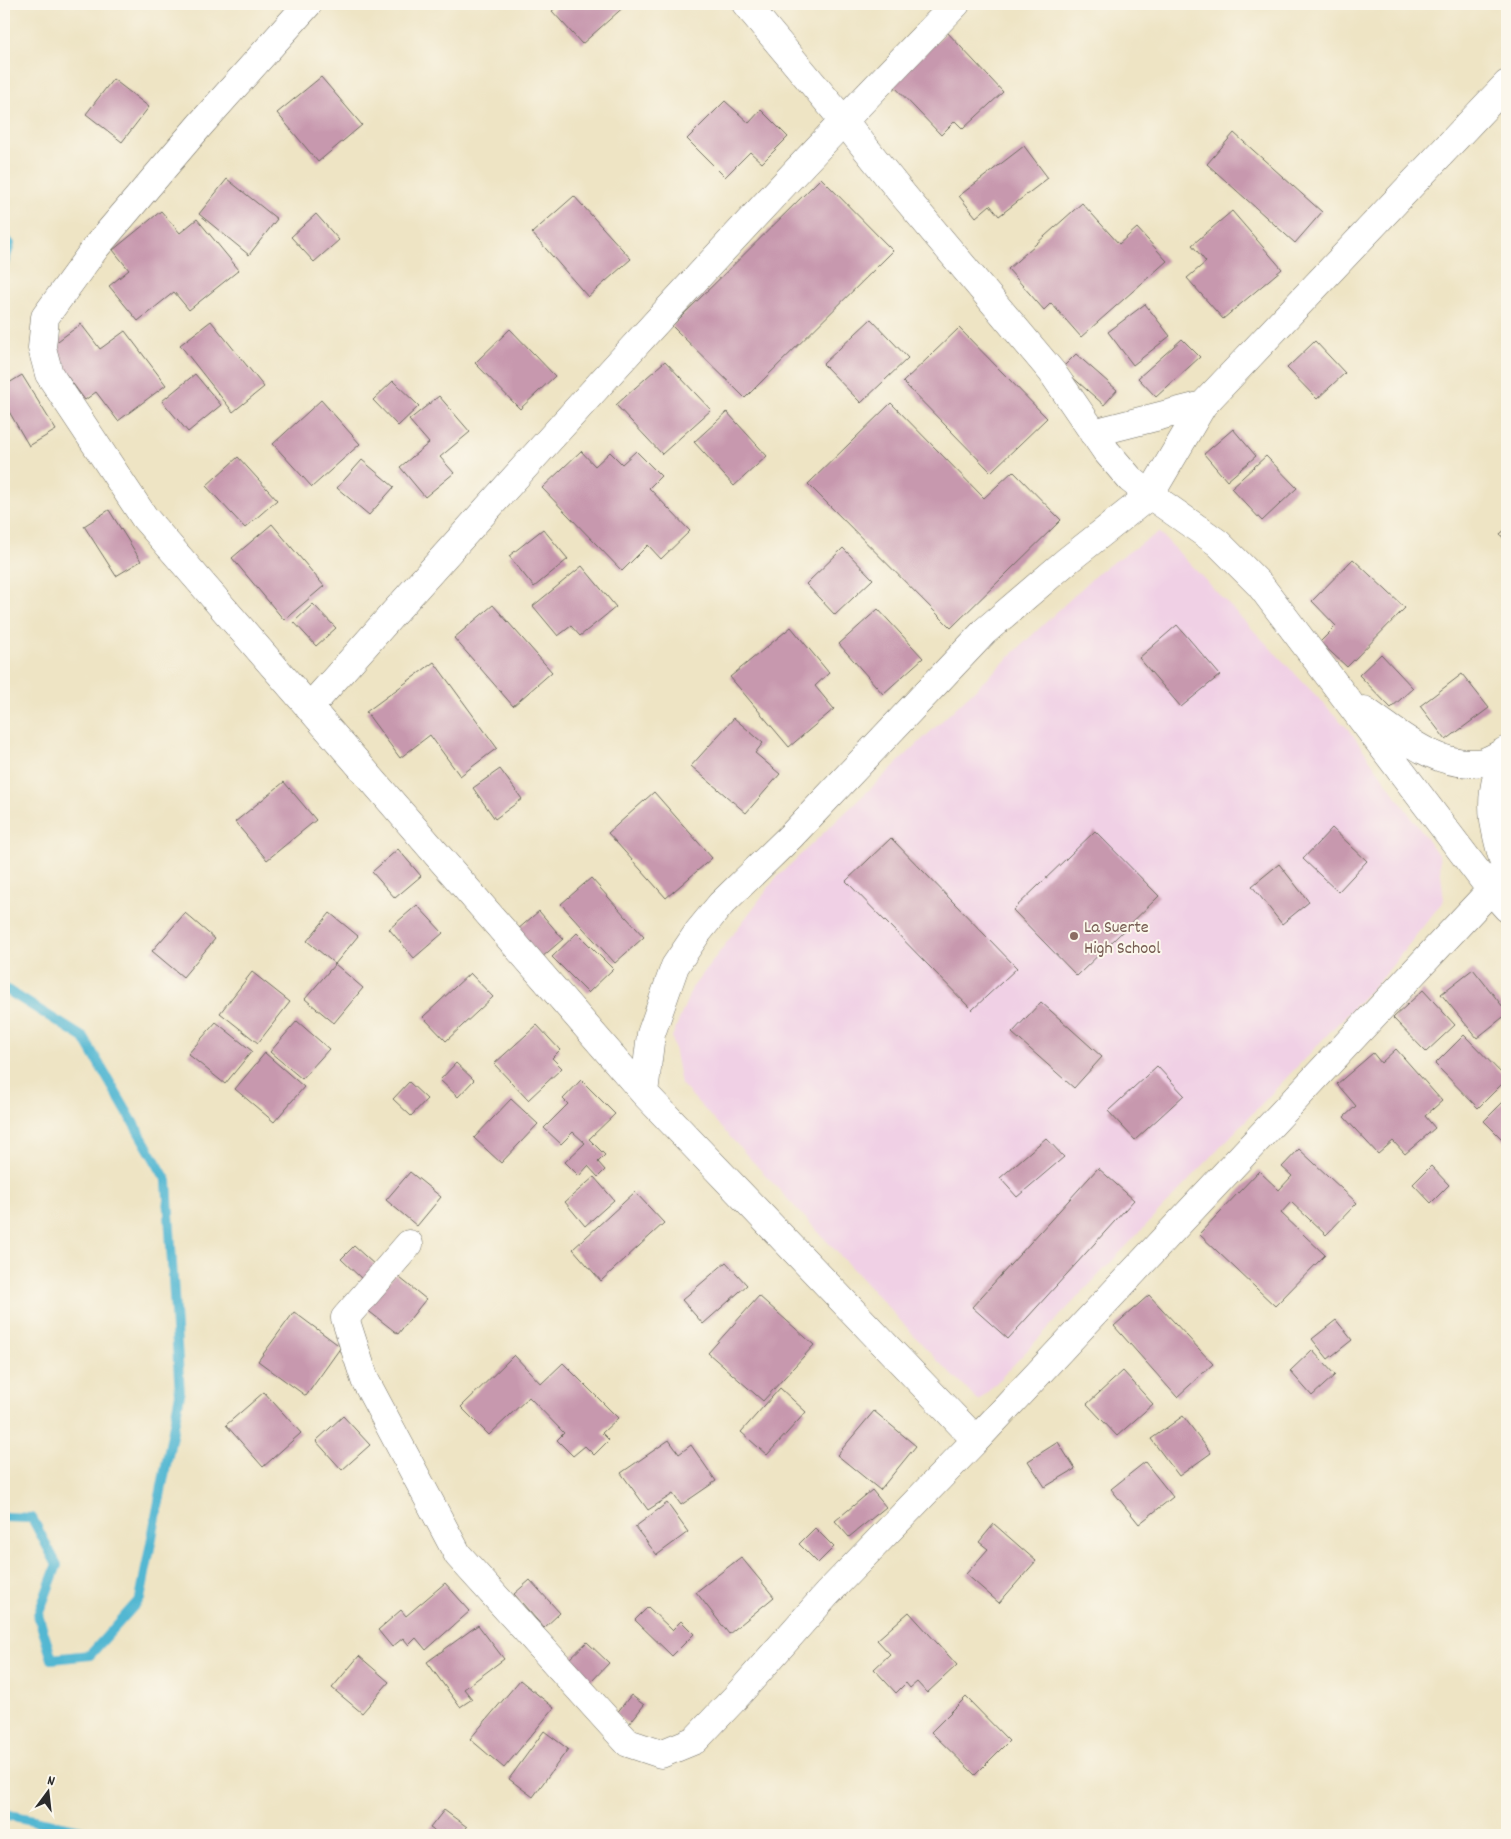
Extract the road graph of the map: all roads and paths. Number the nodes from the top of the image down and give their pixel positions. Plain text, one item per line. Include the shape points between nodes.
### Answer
1 (308, 4) edge
2 (746, 4) edge
3 (956, 4) edge
4 (1507, 84) edge
5 (843, 120) junction
6 (1203, 405) junction
7 (1093, 433) junction
8 (1150, 496) junction
9 (1342, 694) junction
10 (309, 708) junction
11 (1507, 750) edge
12 (1507, 755) edge
13 (1502, 891) edge
14 (644, 1093) junction
15 (410, 1244) dead end
16 (976, 1440) junction

1 - 10 street via 96,247 44,317 42,348 49,374 144,517
2 - 5 street
3 - 5 street
4 - 6 street
5 - 7 street via 1052,372
5 - 10 street via 598,385
6 - 7 street
6 - 8 street
7 - 8 street via 1130,478
8 - 9 street via 1218,543 1260,585
8 - 14 street via 985,631 792,835 721,904 676,966 651,1034
9 - 11 street via 1425,752 1463,764 1486,762
9 - 13 street
10 - 14 street
12 - 13 street via 1497,775 1492,818
13 - 16 street
14 - 16 street
15 - 16 street via 345,1318 365,1380 458,1555 628,1743 661,1754 694,1740 827,1594

